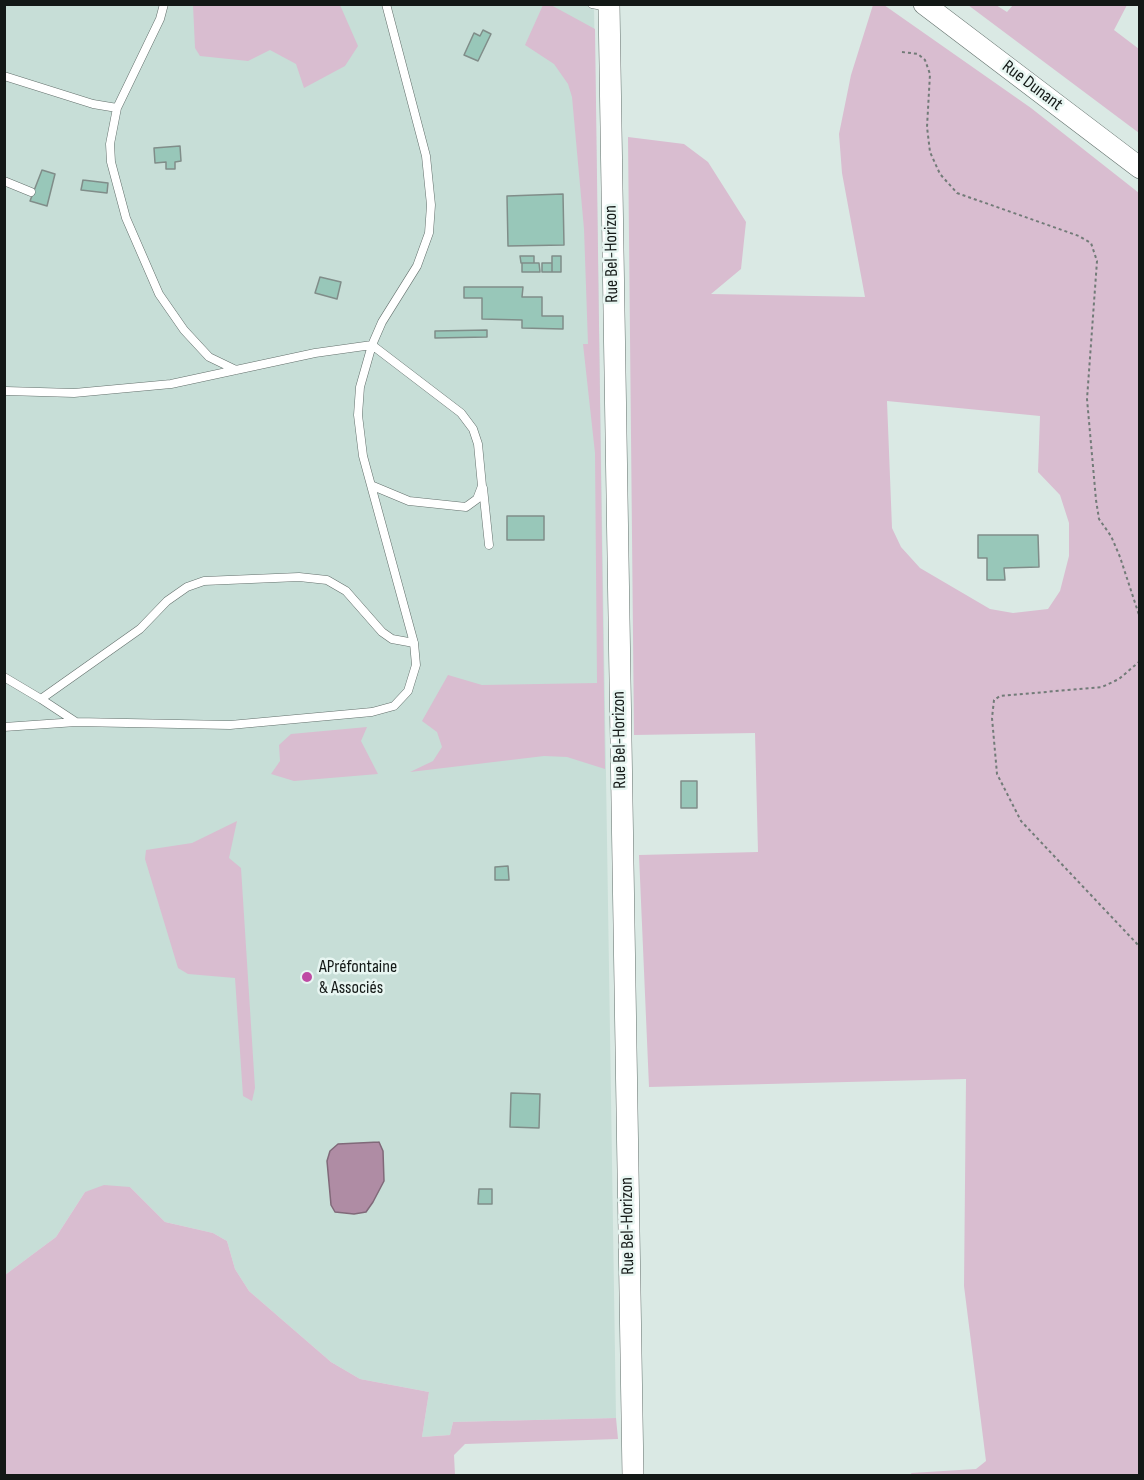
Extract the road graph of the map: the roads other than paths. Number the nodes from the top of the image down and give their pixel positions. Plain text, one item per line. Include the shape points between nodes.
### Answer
1 (164, 4) edge
2 (386, 4) edge
3 (924, 4) edge
4 (603, 6) edge
5 (4, 76) edge
6 (117, 108) junction
7 (1140, 168) edge
8 (4, 182) edge
9 (31, 192) dead end
10 (372, 345) junction
11 (236, 370) junction
12 (6, 391) edge
13 (373, 486) junction
14 (483, 486) junction
15 (489, 545) dead end
16 (414, 643) junction
17 (4, 677) edge
18 (41, 699) junction
19 (76, 722) junction
20 (4, 727) edge
21 (633, 1476) edge

1 - 6 lane
2 - 10 lane via 426,156 431,205 429,233 417,266 382,321
3 - 7 street, Rue Dunant
4 - 21 street, Rue Bel-Horizon
5 - 6 lane
6 - 11 lane via 111,162 126,218 146,269 184,330 209,357
8 - 9 lane
10 - 11 lane
10 - 13 lane via 360,387 358,415 363,456
10 - 14 lane via 461,412 478,444
11 - 12 lane via 171,384 74,393
13 - 14 lane via 409,501 466,507 477,499
13 - 16 lane
14 - 15 lane
16 - 18 lane via 392,639 382,632 346,591 327,580 299,577 204,581 167,601 140,629
16 - 19 lane via 416,664 408,691 394,706 372,712 230,725
17 - 18 lane
18 - 19 lane
19 - 20 lane

